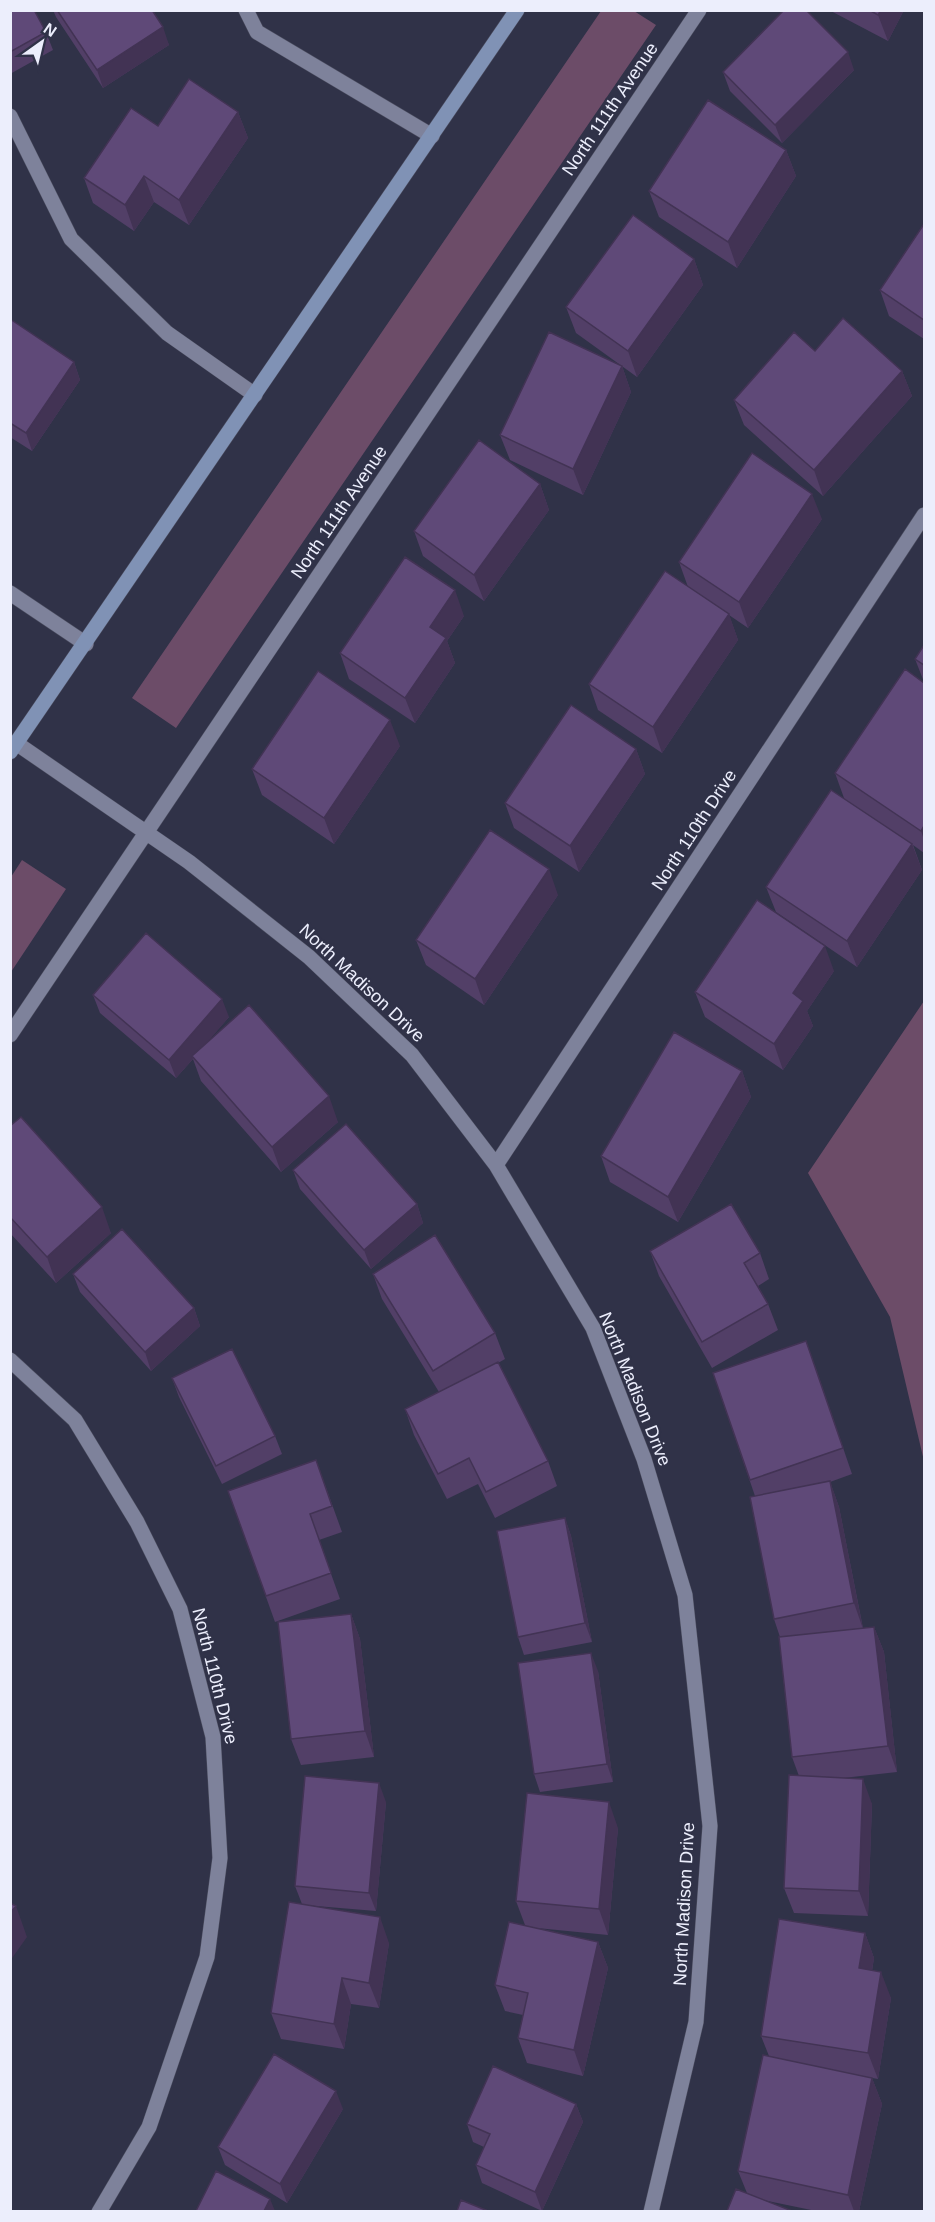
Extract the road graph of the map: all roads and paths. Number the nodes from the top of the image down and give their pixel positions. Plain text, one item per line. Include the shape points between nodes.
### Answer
1 (246, 10) edge
2 (517, 10) edge
3 (699, 10) edge
4 (10, 116) edge
5 (432, 136) junction
6 (255, 395) junction
7 (924, 515) edge
8 (10, 593) edge
9 (86, 644) junction
10 (13, 748) edge
11 (147, 833) junction
12 (10, 1035) edge
13 (496, 1165) junction
14 (10, 1360) edge
15 (99, 2211) edge
16 (651, 2211) edge

1 - 5 street via 257,32
2 - 5 street
3 - 11 street, North 111th Avenue
4 - 6 street via 71,239 167,333
5 - 6 street
6 - 9 street
7 - 13 street, North 110th Drive
8 - 9 street
9 - 10 street
10 - 11 street, North Madison Drive
11 - 12 street, North 111th Avenue
11 - 13 street, North Madison Drive via 309,957 412,1055
13 - 16 street, North Madison Drive via 593,1328 644,1459 685,1595 710,1826 696,2022
14 - 15 street, North 110th Drive via 75,1420 137,1522 180,1609 213,1737 220,1858 207,1957 149,2127

